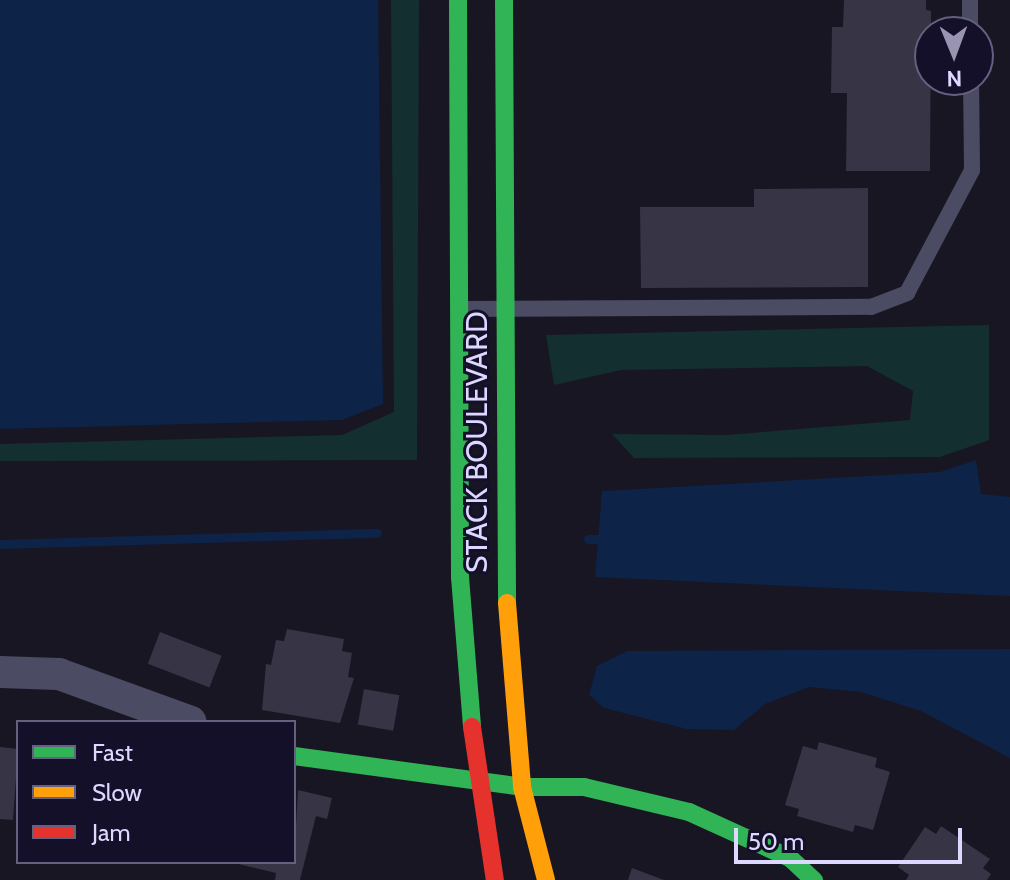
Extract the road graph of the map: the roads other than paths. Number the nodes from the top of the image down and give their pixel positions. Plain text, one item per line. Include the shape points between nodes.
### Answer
1 (458, 0) edge
2 (504, 0) edge
3 (971, 96) edge
4 (505, 308) junction
5 (459, 309) junction
6 (0, 672) edge
7 (186, 720) edge
8 (296, 756) edge
9 (479, 781) junction
10 (522, 787) junction
11 (495, 880) edge
12 (546, 880) edge
13 (814, 880) edge

1 - 5 street, STACK BOULEVARD
2 - 4 street, STACK BOULEVARD
3 - 4 lane via 972,170 907,293 871,307
4 - 5 lane
4 - 10 street, STACK BOULEVARD via 506,592
5 - 9 street, STACK BOULEVARD via 460,577
6 - 7 street via 59,674
8 - 9 street
9 - 10 street
9 - 11 street, STACK BOULEVARD
10 - 12 street, STACK BOULEVARD
10 - 13 street via 584,787 689,812 790,858

